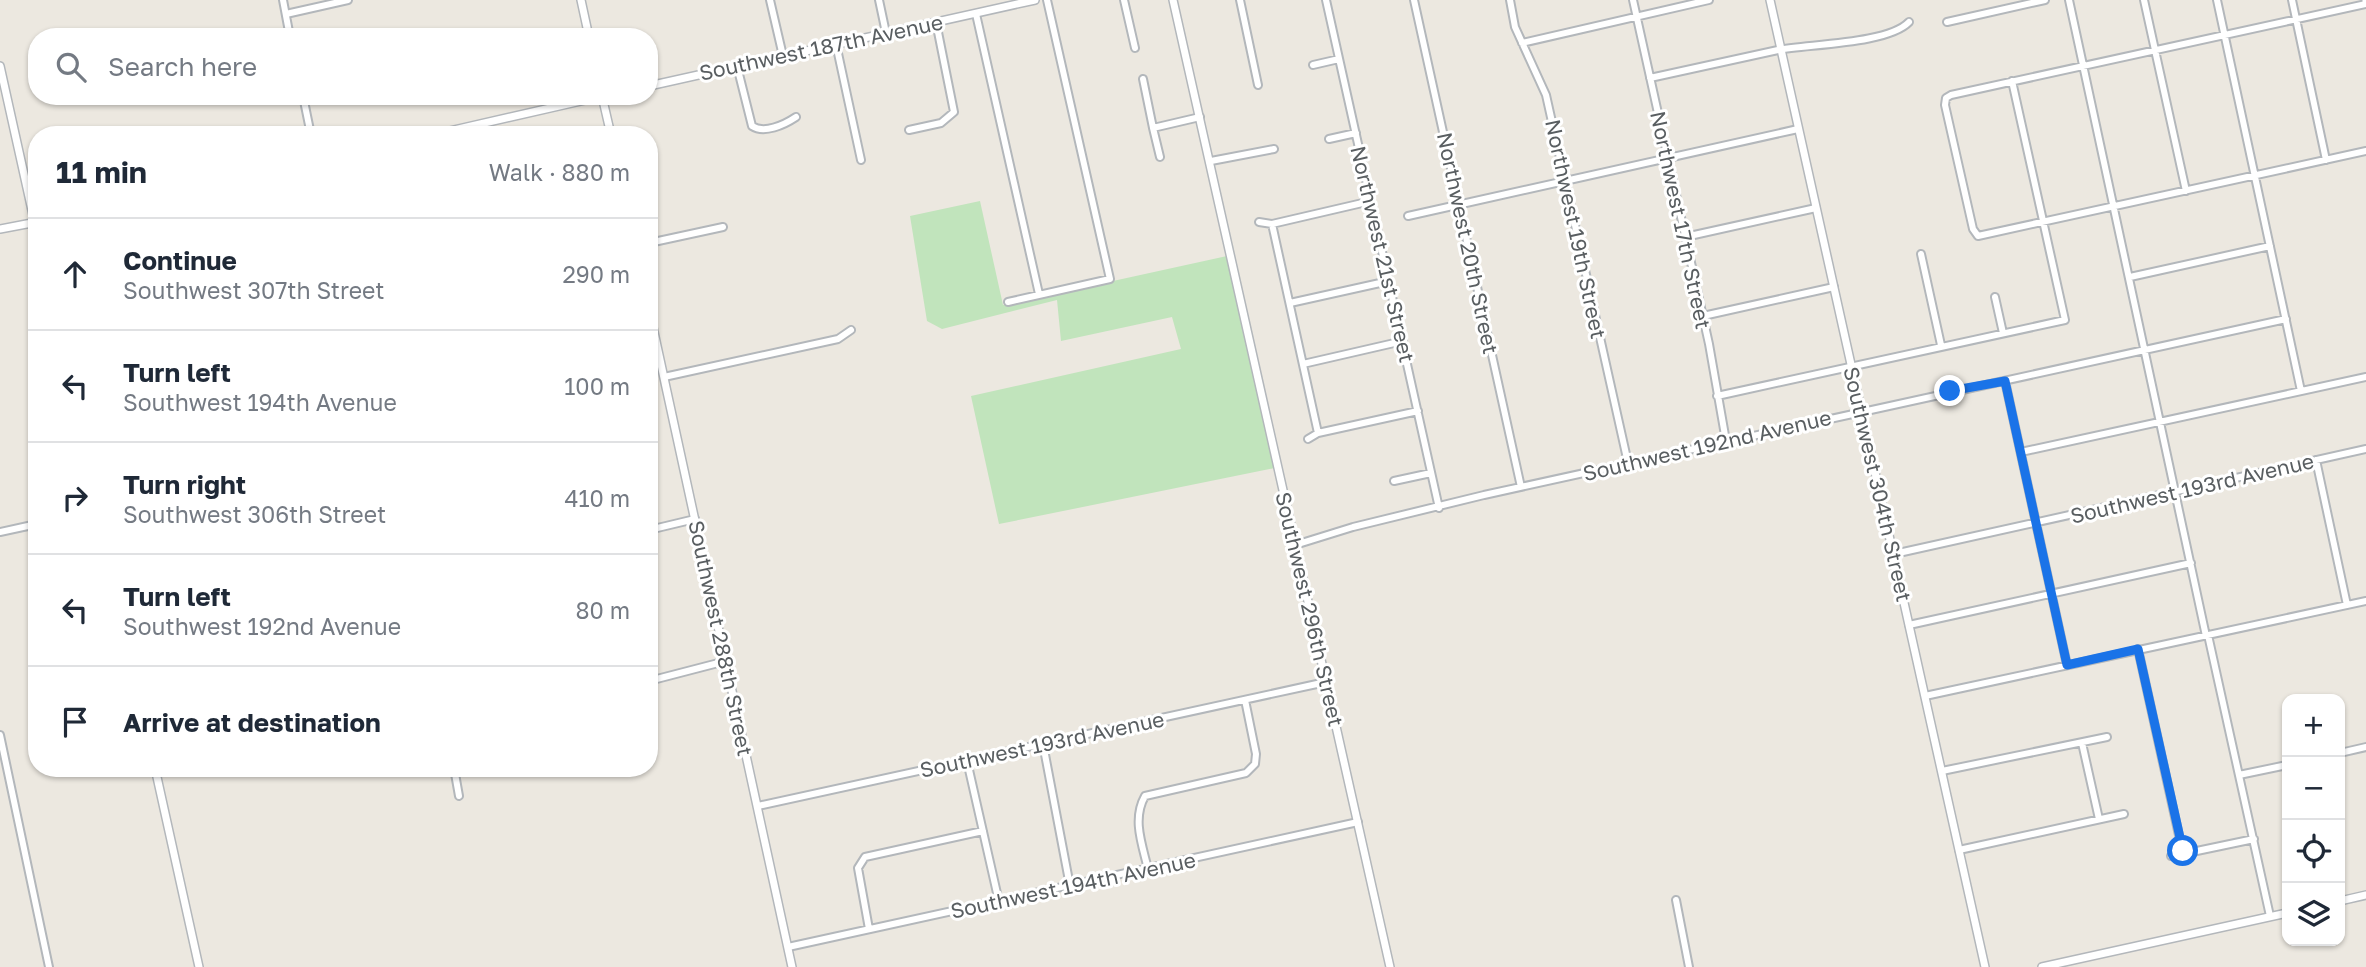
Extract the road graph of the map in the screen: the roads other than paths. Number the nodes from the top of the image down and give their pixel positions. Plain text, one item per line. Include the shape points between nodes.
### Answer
1 (283, 0) edge
2 (348, 0) edge
3 (581, 0) edge
4 (770, 0) edge
5 (879, 0) edge
6 (1035, 0) edge
7 (1047, 0) edge
8 (1124, 0) edge
9 (1173, 0) edge
10 (1240, 0) edge
11 (1326, 0) edge
12 (1414, 0) edge
13 (1510, 0) edge
14 (1633, 0) edge
15 (1709, 0) edge
16 (1770, 0) edge
17 (2045, 0) edge
18 (2068, 0) edge
19 (2144, 0) edge
20 (2217, 0) edge
21 (2292, 0) edge
22 (2366, 2) edge
23 (976, 13) junction
24 (286, 14) junction
25 (1637, 18) junction
26 (2296, 19) junction
27 (936, 22) junction
28 (1909, 22) dead end
29 (1947, 22) dead end
30 (288, 28) edge
31 (587, 28) edge
32 (886, 33) junction
33 (2225, 35) junction
34 (1522, 43) junction
35 (836, 44) junction
36 (1135, 48) dead end
37 (1781, 50) junction
38 (2154, 51) junction
39 (783, 56) junction
40 (1339, 59) junction
41 (1313, 65) dead end
42 (0, 66) edge
43 (737, 66) junction
44 (2083, 66) junction
45 (1650, 78) junction
46 (1143, 79) dead end
47 (2012, 81) junction
48 (658, 84) edge
49 (1258, 85) dead end
50 (305, 105) edge
51 (564, 105) edge
52 (605, 105) edge
53 (796, 117) dead end
54 (1200, 117) junction
55 (309, 126) edge
56 (471, 126) edge
57 (609, 126) edge
58 (1153, 128) junction
59 (1798, 129) junction
60 (909, 130) dead end
61 (1356, 133) junction
62 (1329, 139) dead end
63 (1274, 149) dead end
64 (2366, 151) edge
65 (1160, 157) dead end
66 (1667, 158) junction
67 (862, 160) dead end
68 (2326, 160) junction
69 (1210, 161) junction
70 (2255, 175) junction
71 (1565, 181) junction
72 (28, 187) edge
73 (2186, 191) junction
74 (1371, 201) junction
75 (1460, 205) junction
76 (2115, 207) junction
77 (1816, 208) junction
78 (1408, 216) dead end
79 (1259, 222) dead end
80 (2043, 223) junction
81 (28, 224) edge
82 (1272, 224) junction
83 (723, 227) dead end
84 (0, 229) edge
85 (1685, 237) junction
86 (658, 241) edge
87 (2270, 246) junction
88 (1921, 254) dead end
89 (2130, 277) junction
90 (1389, 282) junction
91 (1834, 287) junction
92 (1039, 294) junction
93 (1995, 298) dead end
94 (1007, 302) dead end
95 (1290, 303) junction
96 (1703, 316) junction
97 (2286, 319) junction
98 (851, 330) dead end
99 (2003, 333) junction
100 (1403, 341) junction
101 (1941, 345) junction
102 (2146, 348) junction
103 (658, 350) edge
104 (1303, 364) junction
105 (1851, 365) junction
106 (664, 377) junction
107 (2366, 377) edge
108 (2005, 381) junction
109 (2301, 391) junction
110 (1717, 396) junction
111 (1418, 411) junction
112 (1861, 411) junction
113 (2161, 421) junction
114 (1318, 433) junction
115 (1308, 439) dead end
116 (1726, 441) junction
117 (2366, 449) edge
118 (2021, 452) junction
119 (2316, 460) junction
120 (1628, 463) junction
121 (1431, 473) junction
122 (1394, 481) dead end
123 (1521, 487) junction
124 (2177, 492) junction
125 (1439, 508) junction
126 (695, 519) junction
127 (2037, 524) junction
128 (28, 526) edge
129 (658, 528) edge
130 (0, 532) edge
131 (1295, 545) junction
132 (1894, 554) junction
133 (2191, 563) junction
134 (2051, 594) junction
135 (2366, 601) edge
136 (2347, 605) junction
137 (1909, 625) junction
138 (2207, 635) junction
139 (2138, 649) junction
140 (726, 661) junction
141 (2067, 665) junction
142 (658, 679) edge
143 (1326, 682) junction
144 (1925, 696) junction
145 (1245, 700) junction
146 (0, 735) edge
147 (2107, 737) dead end
148 (2082, 743) junction
149 (1042, 744) junction
150 (2366, 747) edge
151 (2345, 752) edge
152 (967, 761) junction
153 (2282, 766) edge
154 (1942, 771) junction
155 (2239, 775) junction
156 (157, 777) edge
157 (456, 777) edge
158 (459, 796) dead end
159 (758, 806) junction
160 (2124, 814) dead end
161 (2099, 819) junction
162 (1358, 822) junction
163 (983, 831) junction
164 (2254, 839) junction
165 (2182, 849) junction
166 (1959, 850) junction
167 (2171, 856) dead end
168 (1148, 869) junction
169 (1070, 886) junction
170 (2366, 895) edge
171 (1676, 900) dead end
172 (2345, 900) edge
173 (999, 902) junction
174 (2282, 914) edge
175 (2270, 916) junction
176 (869, 929) junction
177 (788, 947) junction
178 (49, 967) edge
179 (199, 967) edge
180 (792, 967) edge
181 (1390, 967) edge
182 (1689, 967) edge
183 (1986, 967) edge
184 (2042, 967) edge

1 - 24 street
2 - 24 street
3 - 31 street
4 - 39 street
5 - 32 street
6 - 23 street, Southwest 187th Avenue
7 - 92 street via 1110,279
8 - 36 street
9 - 54 street, Southwest 296th Street
10 - 49 street
11 - 40 street, Northwest 21st Street
12 - 75 street, Northwest 20th Street
13 - 34 street, Northwest 19th Street
14 - 25 street, Northwest 17th Street
15 - 25 street
16 - 37 street, Southwest 304th Street
17 - 29 street
18 - 44 street
19 - 38 street
20 - 33 street
21 - 26 street
22 - 26 street
23 - 27 street, Southwest 187th Avenue
23 - 92 street
24 - 30 street
25 - 34 street
25 - 45 street, Northwest 17th Street
26 - 33 street
26 - 68 street
27 - 32 street, Southwest 187th Avenue
27 - 60 street via 952,116
28 - 37 street via 1882,34 1817,48
32 - 35 street, Southwest 187th Avenue
33 - 38 street
33 - 70 street
34 - 71 street, Northwest 19th Street via 1546,95
35 - 39 street, Southwest 187th Avenue
35 - 67 street
37 - 45 street
37 - 59 street, Southwest 304th Street
38 - 44 street
38 - 73 street
39 - 43 street, Southwest 187th Avenue
40 - 41 street
40 - 61 street, Northwest 21st Street
42 - 72 street
43 - 48 street, Southwest 187th Avenue
43 - 53 street via 752,126 762,130
44 - 47 street
44 - 76 street
45 - 66 street, Northwest 17th Street
46 - 58 street
47 - 80 street
47 - 80 street via 1946,98 1945,105 1978,236
50 - 55 street
51 - 56 street
52 - 57 street
54 - 58 street
54 - 69 street, Southwest 296th Street
58 - 65 street
59 - 66 street
59 - 77 street, Southwest 304th Street
61 - 62 street
61 - 74 street, Northwest 21st Street
63 - 69 street
64 - 68 street
66 - 71 street
66 - 85 street, Northwest 17th Street
68 - 70 street
69 - 131 street, Southwest 296th Street
70 - 73 street
70 - 87 street
71 - 75 street
71 - 120 street, Northwest 19th Street
73 - 76 street
74 - 82 street
74 - 90 street, Northwest 21st Street
75 - 78 street
75 - 123 street, Northwest 20th Street
76 - 80 street
76 - 89 street
77 - 85 street
77 - 91 street, Southwest 304th Street
79 - 82 street
80 - 99 street via 2065,320
81 - 84 street
82 - 95 street
83 - 86 street
85 - 96 street, Northwest 17th Street
87 - 89 street
87 - 97 street
88 - 101 street
89 - 102 street
90 - 95 street
90 - 100 street, Northwest 21st Street
91 - 96 street
91 - 105 street, Southwest 304th Street
92 - 94 street
93 - 99 street
95 - 104 street
96 - 110 street, Northwest 17th Street
97 - 102 street, Southwest 192nd Avenue
97 - 109 street
98 - 106 street via 838,339
99 - 101 street
100 - 104 street
100 - 111 street, Northwest 21st Street
101 - 105 street
102 - 108 street, Southwest 192nd Avenue
102 - 113 street
103 - 106 street, Southwest 288th Street
104 - 114 street
105 - 110 street
105 - 112 street, Southwest 304th Street
106 - 126 street, Southwest 288th Street
107 - 109 street
108 - 112 street, Southwest 192nd Avenue
108 - 118 street
109 - 113 street
110 - 116 street, Northwest 17th Street
111 - 114 street
111 - 121 street, Northwest 21st Street
112 - 116 street, Southwest 192nd Avenue
112 - 132 street, Southwest 304th Street
113 - 118 street
113 - 124 street
114 - 115 street
116 - 120 street, Southwest 192nd Avenue
117 - 119 street, Southwest 193rd Avenue
118 - 127 street
119 - 124 street, Southwest 193rd Avenue
119 - 136 street
120 - 123 street, Southwest 192nd Avenue
121 - 122 street
121 - 125 street, Northwest 21st Street
123 - 125 street, Southwest 192nd Avenue
124 - 127 street, Southwest 193rd Avenue
124 - 133 street
125 - 131 street, Southwest 192nd Avenue
126 - 129 street
126 - 140 street, Southwest 288th Street
127 - 132 street, Southwest 193rd Avenue
127 - 134 street
128 - 130 street
131 - 143 street, Southwest 296th Street
132 - 137 street, Southwest 304th Street
133 - 134 street
133 - 138 street
134 - 137 street
134 - 141 street
135 - 136 street
136 - 138 street
137 - 144 street, Southwest 304th Street
138 - 139 street
138 - 155 street
139 - 141 street
139 - 165 street
140 - 142 street
140 - 159 street, Southwest 288th Street
141 - 144 street
143 - 145 street, Southwest 193rd Avenue
143 - 162 street, Southwest 296th Street
144 - 154 street, Southwest 304th Street
145 - 149 street, Southwest 193rd Avenue
145 - 168 street via 1255,764 1245,773 1145,796 1137,822
146 - 178 street
147 - 148 street
148 - 154 street
148 - 161 street
149 - 152 street, Southwest 193rd Avenue
149 - 169 street
150 - 151 street
152 - 159 street, Southwest 193rd Avenue
152 - 163 street
153 - 155 street
154 - 166 street, Southwest 304th Street
155 - 164 street
156 - 179 street
157 - 158 street
159 - 177 street, Southwest 288th Street
160 - 161 street
161 - 166 street
162 - 168 street, Southwest 194th Avenue
162 - 181 street, Southwest 296th Street
163 - 173 street
163 - 176 street via 865,857 858,868
164 - 165 street via 2194,852
164 - 175 street
165 - 167 street
166 - 183 street, Southwest 304th Street
168 - 169 street, Southwest 194th Avenue
169 - 173 street, Southwest 194th Avenue
170 - 172 street
171 - 182 street
173 - 176 street, Southwest 194th Avenue
174 - 175 street
175 - 184 street
176 - 177 street, Southwest 194th Avenue
177 - 180 street, Southwest 288th Street

